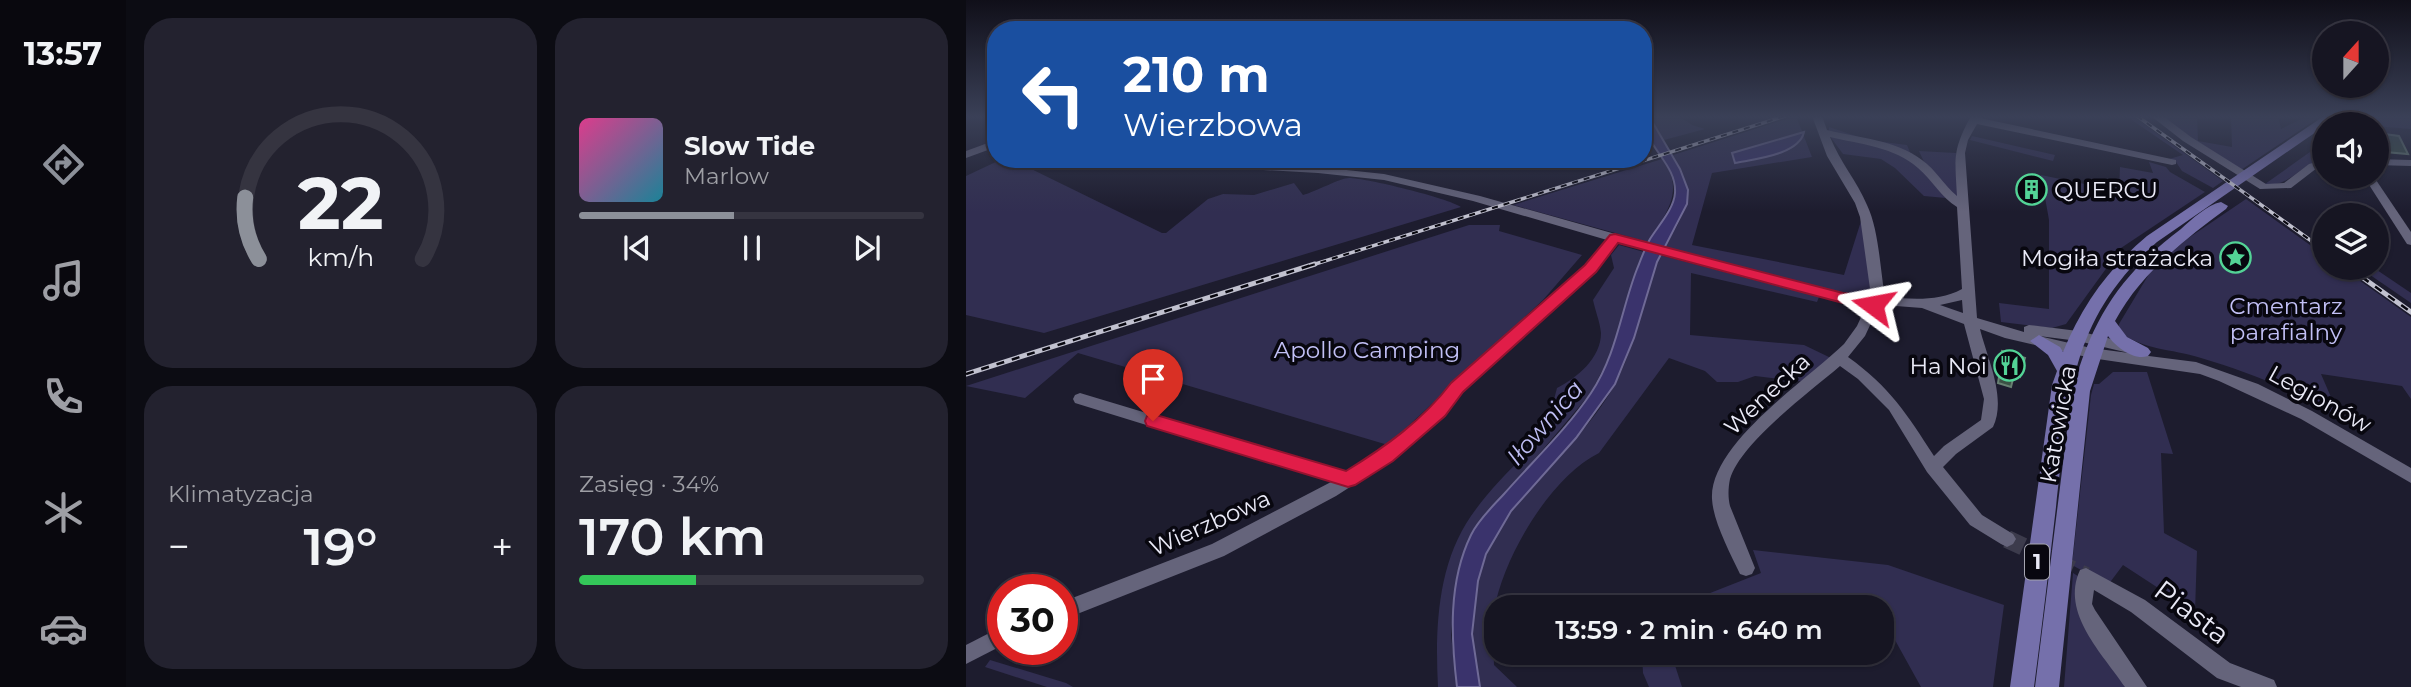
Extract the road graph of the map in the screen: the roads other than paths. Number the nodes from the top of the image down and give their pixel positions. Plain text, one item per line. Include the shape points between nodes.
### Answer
1 (1829, 148) edge
2 (1886, 148) edge
3 (1962, 148) edge
4 (2110, 148) edge
5 (2201, 148) edge
6 (2292, 148) edge
7 (2300, 148) edge
8 (969, 152) edge
9 (987, 152) edge
10 (2172, 162) dead end
11 (2389, 162) edge
12 (2411, 163) edge
13 (2312, 167) edge
14 (1282, 168) edge
15 (2265, 169) junction
16 (1318, 170) joint
17 (2377, 189) edge
18 (1964, 206) junction
19 (2202, 212) junction
20 (1615, 238) junction
21 (2411, 241) edge
22 (1968, 291) junction
23 (1876, 302) junction
24 (1923, 304) junction
25 (1973, 320) junction
26 (2105, 321) junction
27 (2039, 341) junction
28 (2084, 344) junction
29 (2142, 352) junction
30 (1839, 358) junction
31 (2203, 369) junction
32 (2065, 370) junction
33 (1080, 399) dead end
34 (1933, 467) junction
35 (2411, 476) edge
36 (1348, 480) junction
37 (2007, 540) tunnel mouth
38 (1746, 568) dead end
39 (1078, 605) edge
40 (987, 644) edge
41 (966, 655) edge
42 (2022, 687) edge
43 (2047, 687) edge
44 (2137, 687) edge
45 (2267, 687) edge

1 - 23 street via 1866,217
2 - 18 street via 1918,162
3 - 18 street
4 - 10 street
5 - 13 street via 2264,187 2287,186
6 - 15 main road, Katowicka / 1
7 - 15 main road, Katowicka / 1
8 - 9 street
11 - 12 street
14 - 16 street
15 - 19 main road, Katowicka / 1
16 - 20 street via 1419,185
17 - 21 street
18 - 22 street
19 - 26 main road, Katowicka / 1 via 2146,264
19 - 28 main road, Katowicka / 1 via 2142,247 2118,271 2098,298
20 - 23 street via 1843,298
20 - 36 street, Wierzbowa via 1590,268 1457,387 1439,411
22 - 24 street
22 - 25 street
23 - 24 street
23 - 30 street, Wenecka
24 - 25 street
25 - 27 street, Legionów
25 - 28 street, Legionów
25 - 34 street via 1991,400 1988,423
26 - 28 main road, Katowicka / 1
26 - 29 main road via 2121,341
27 - 28 street, Legionów
27 - 32 main road via 2054,351
28 - 29 street, Legionów
28 - 31 street, Legionów
28 - 32 main road, Katowicka / 1
28 - 43 main road, Katowicka / 1
29 - 31 street, Legionów
30 - 34 street via 1894,406
30 - 38 street, Wenecka via 1751,436 1730,460 1720,481 1720,498
31 - 35 street, Legionów via 2273,398
32 - 42 main road, Katowicka / 1
33 - 36 street
34 - 37 street via 1976,520
36 - 39 street, Wierzbowa via 1219,550
40 - 41 street
44 - 45 street, Piasta via 2088,616 2083,604 2086,576 2138,606 2224,671

